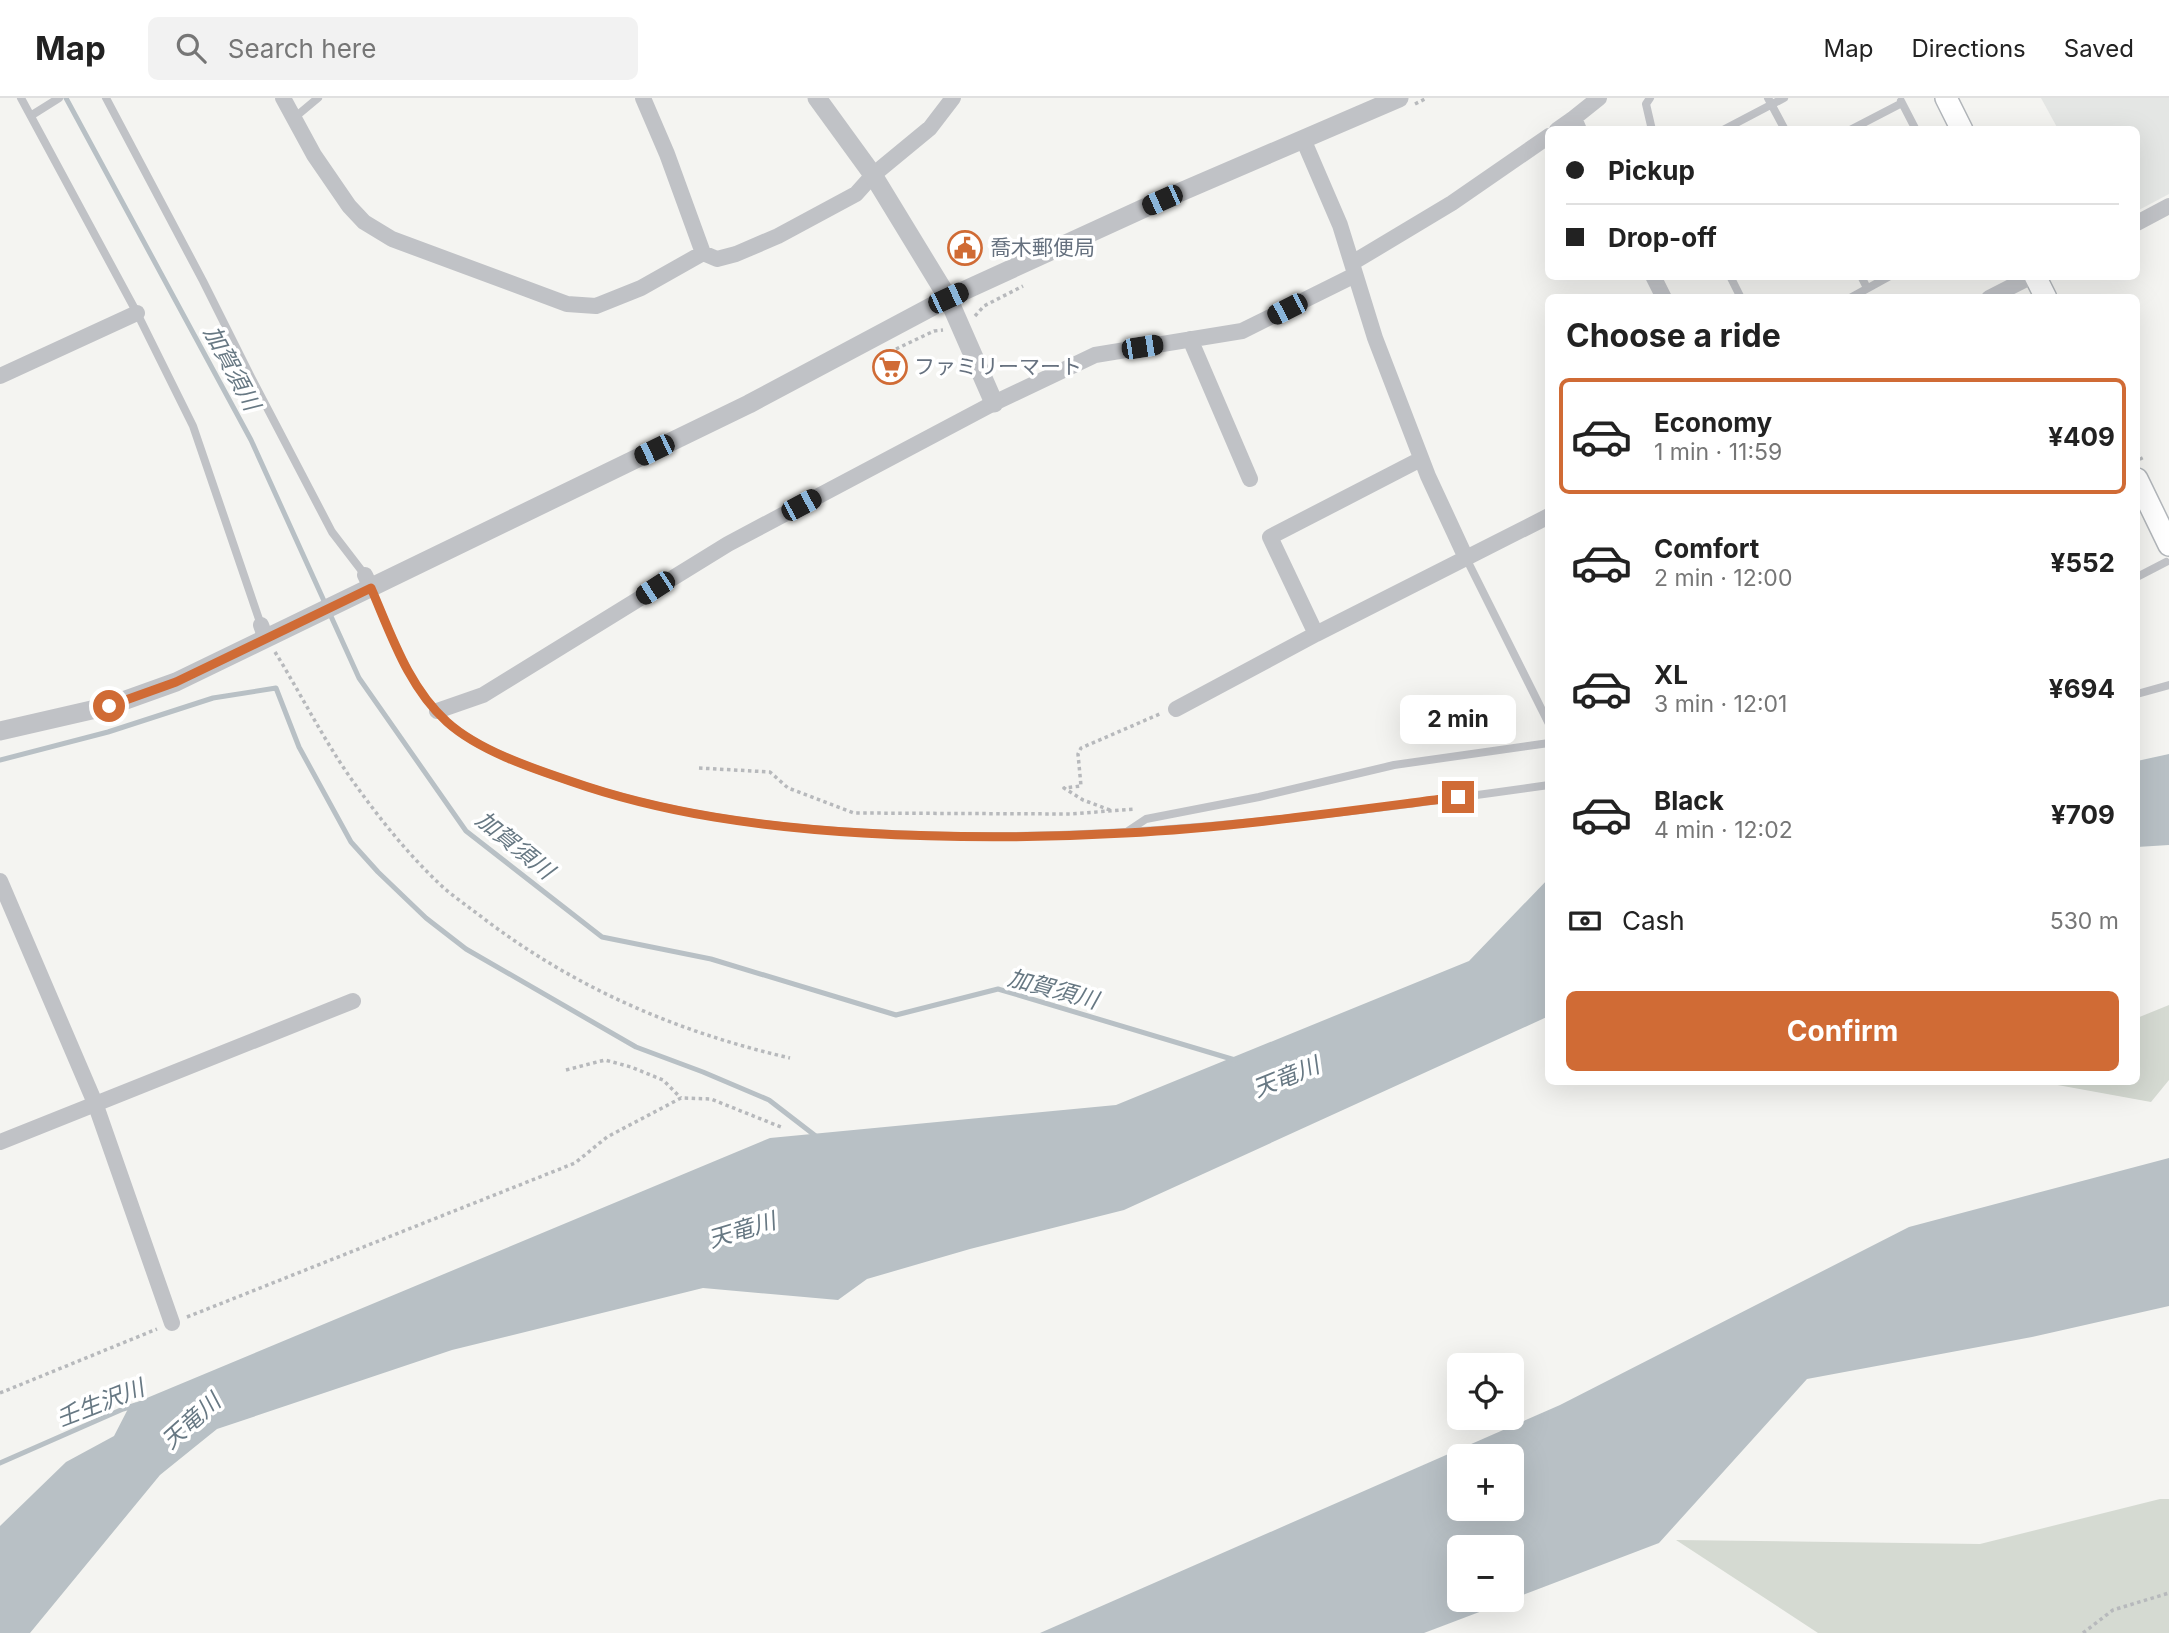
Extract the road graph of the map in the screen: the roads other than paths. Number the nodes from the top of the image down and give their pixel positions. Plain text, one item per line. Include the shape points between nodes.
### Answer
1 (21, 98) edge
2 (59, 98) edge
3 (106, 98) edge
4 (283, 98) edge
5 (318, 98) edge
6 (643, 98) edge
7 (817, 98) edge
8 (953, 98) edge
9 (1399, 98) edge
10 (1600, 98) edge
11 (1650, 98) edge
12 (1784, 98) edge
13 (1946, 98) edge
14 (1901, 100) edge
15 (1770, 101) edge
16 (32, 115) junction
17 (294, 118) junction
18 (1577, 124) edge
19 (1651, 126) edge
20 (1729, 126) edge
21 (1783, 126) edge
22 (1857, 126) edge
23 (1914, 126) edge
24 (1960, 126) edge
25 (1545, 138) edge
26 (1303, 139) junction
27 (873, 175) junction
28 (2169, 206) edge
29 (2140, 221) edge
30 (703, 253) junction
31 (1354, 269) junction
32 (1863, 280) edge
33 (1882, 280) edge
34 (2026, 280) edge
35 (1867, 288) junction
36 (1857, 294) edge
37 (1997, 294) edge
38 (948, 298) junction
39 (137, 313) junction
40 (1191, 340) junction
41 (0, 376) edge
42 (994, 403) junction
43 (1422, 459) junction
44 (1250, 479) dead end
45 (2140, 486) edge
46 (1545, 518) edge
47 (2167, 554) edge
48 (1466, 558) junction
49 (2140, 575) edge
50 (365, 585) junction
51 (1316, 634) junction
52 (269, 637) junction
53 (2169, 685) edge
54 (2140, 693) edge
55 (1176, 709) road end
56 (437, 711) junction
57 (1545, 716) edge
58 (0, 731) edge
59 (1545, 744) edge
60 (1545, 786) edge
61 (1125, 833) junction
62 (0, 881) edge
63 (353, 1000) dead end
64 (95, 1103) junction
65 (0, 1142) edge
66 (172, 1323) road end

1 - 16 lane
2 - 16 lane
3 - 50 lane via 332,532
4 - 17 street
5 - 17 lane
6 - 30 street
7 - 27 street
8 - 27 street via 930,128
9 - 26 street
10 - 18 street
11 - 19 lane via 1646,104
12 - 15 lane
13 - 24 main road
14 - 22 lane
14 - 23 lane
15 - 20 lane
15 - 21 lane
16 - 39 lane
17 - 30 street via 314,155 364,222 391,239 567,304 596,306 641,288
25 - 31 street
26 - 31 street
26 - 38 street
27 - 30 street via 856,194 778,236 717,259
27 - 38 street
28 - 29 street
31 - 40 street via 1242,331
31 - 43 street
32 - 35 lane
33 - 35 lane
34 - 37 street
35 - 36 lane
38 - 42 street
38 - 50 street via 749,404
39 - 41 street
39 - 52 lane via 193,426
40 - 42 street via 1096,355
40 - 44 street
42 - 56 street via 728,544 482,695
43 - 48 street
43 - 51 street via 1270,537
45 - 47 main road
46 - 48 street
47 - 49 lane
48 - 51 street
48 - 57 lane
50 - 52 street
50 - 56 lane via 415,683
51 - 55 street
52 - 58 street via 176,682 109,706
53 - 54 lane
56 - 61 lane via 484,746 536,769 682,811 791,829 925,836
59 - 61 lane via 1394,765 1146,819
60 - 61 lane via 1277,820
62 - 64 street
63 - 64 street
64 - 65 street
64 - 66 street

